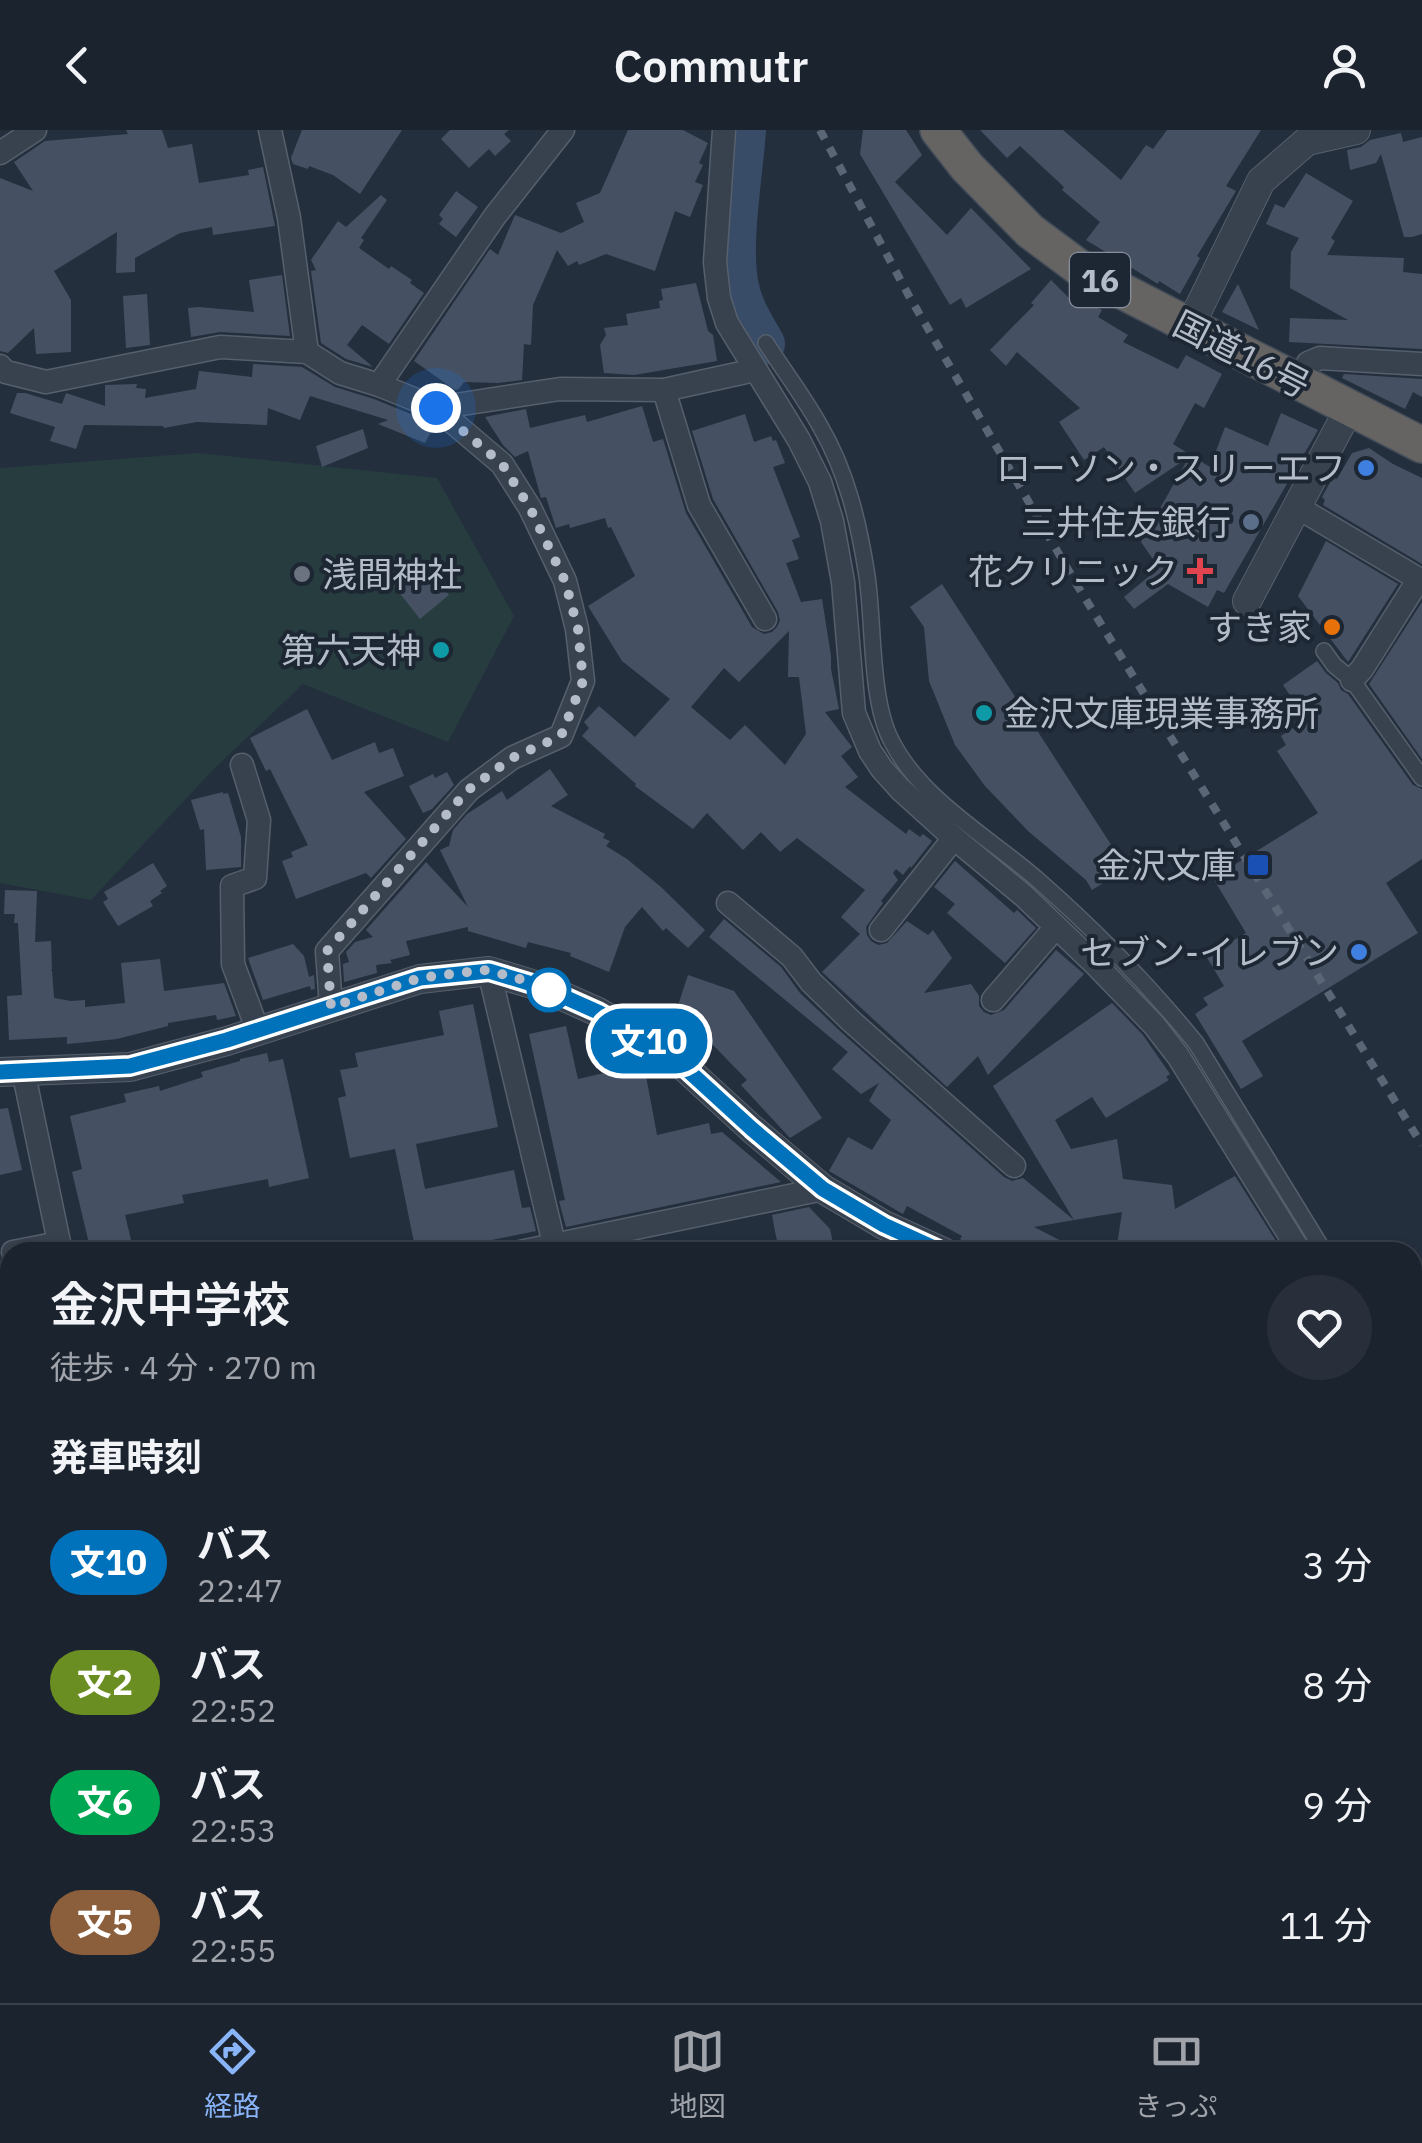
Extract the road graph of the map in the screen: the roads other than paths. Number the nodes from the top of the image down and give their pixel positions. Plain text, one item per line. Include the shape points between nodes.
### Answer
1 (35, 130) edge
2 (270, 130) edge
3 (562, 130) edge
4 (724, 130) edge
5 (938, 130) edge
6 (1356, 130) edge
7 (0, 154) edge
8 (1189, 328) junction
9 (766, 344) dead end
10 (307, 352) junction
11 (1422, 364) edge
12 (0, 366) edge
13 (755, 370) junction
14 (1297, 382) junction
15 (380, 385) junction
16 (664, 390) junction
17 (436, 408) junction
18 (1350, 409) junction
19 (1422, 445) edge
20 (1297, 506) junction
21 (1420, 580) edge
22 (1246, 601) dead end
23 (764, 618) dead end
24 (1324, 651) dead end
25 (1352, 680) junction
26 (242, 766) dead end
27 (1422, 778) edge
28 (954, 838) junction
29 (728, 904) dead end
30 (1056, 926) junction
31 (881, 930) dead end
32 (489, 971) junction
33 (992, 1000) dead end
34 (331, 1007) junction
35 (258, 1031) junction
36 (12, 1071) edge
37 (1014, 1166) dead end
38 (823, 1189) junction
39 (58, 1242) edge
40 (553, 1242) edge
41 (586, 1242) edge
42 (921, 1242) edge
43 (1294, 1242) edge
44 (1318, 1242) edge

1 - 7 street
2 - 10 street
3 - 15 street
4 - 13 street via 715,262 719,298
5 - 8 highway, 国道16号 / 16 via 1058,254
6 - 8 street via 1308,141 1261,181
8 - 14 highway, 国道16号 / 16
9 - 44 street via 821,428 856,516 880,708 906,766 1112,948 1176,1018
10 - 12 street via 220,347 46,382
10 - 15 street via 340,373
11 - 14 street via 1320,358 1308,363
13 - 16 street
13 - 28 street via 806,454 832,521 861,734 882,769
14 - 18 highway, 国道16号 / 16
15 - 17 street
16 - 17 street via 560,389
16 - 23 street via 699,505
17 - 34 street via 502,464 530,508 565,581 583,681 561,736 512,758 468,790 327,951
18 - 19 highway, 国道16号 / 16
18 - 20 street
20 - 21 street
20 - 22 street
21 - 25 street
24 - 25 street
25 - 27 street
26 - 35 street via 259,820 255,878 232,886 233,964
28 - 30 street
28 - 31 street
29 - 37 street
30 - 33 street
30 - 43 street via 1178,1056
32 - 34 street via 420,978
32 - 38 street via 598,1012 670,1054
32 - 40 street
34 - 35 street
35 - 36 street via 130,1066
36 - 39 street
38 - 41 street
38 - 42 street

